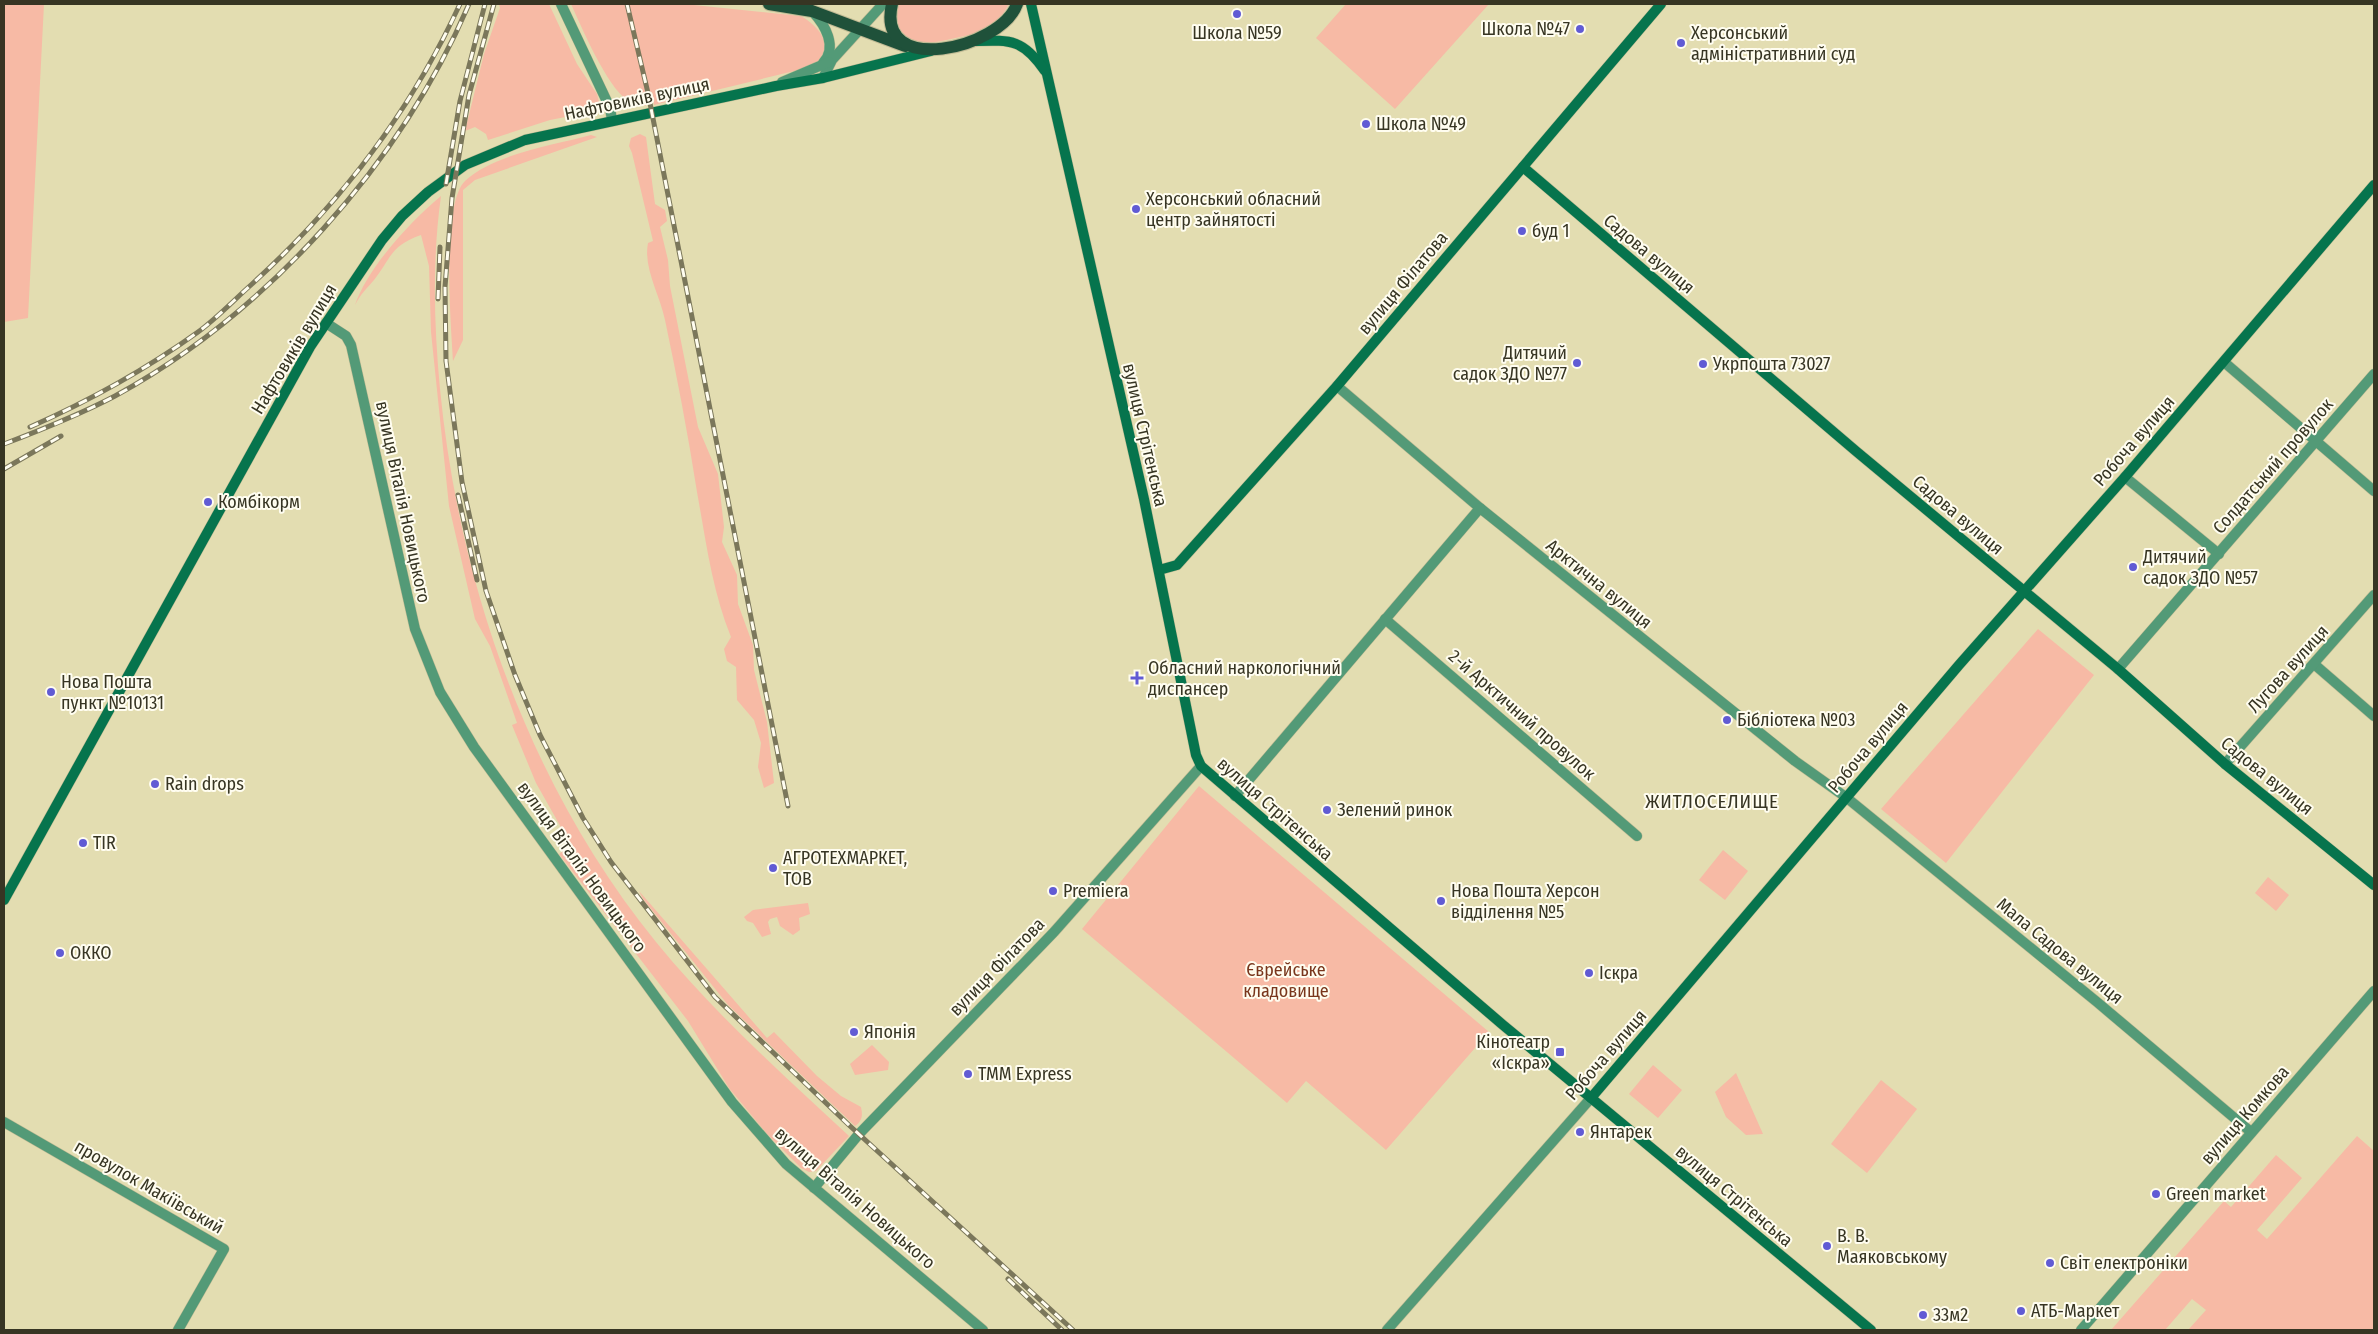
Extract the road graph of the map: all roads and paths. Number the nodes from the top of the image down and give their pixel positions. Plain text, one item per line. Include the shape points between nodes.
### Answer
1 (561, 4) edge
2 (769, 4) edge
3 (883, 4) edge
4 (892, 4) edge
5 (1017, 4) edge
6 (1031, 4) edge
7 (1661, 4) edge
8 (812, 11) junction
9 (860, 30) junction
10 (972, 41) junction
11 (910, 48) junction
12 (942, 48) junction
13 (832, 60) junction
14 (820, 68) junction
15 (1049, 76) junction
16 (823, 78) junction
17 (776, 86) junction
18 (612, 120) junction
19 (1523, 167) junction
20 (2374, 185) edge
21 (326, 323) junction
22 (2224, 362) junction
23 (2374, 374) edge
24 (1337, 386) junction
25 (2316, 442) junction
26 (2125, 477) junction
27 (2374, 492) edge
28 (1480, 508) junction
29 (2218, 554) junction
30 (1159, 570) junction
31 (2024, 590) junction
32 (2374, 595) edge
33 (1385, 619) junction
34 (2314, 664) junction
35 (2118, 669) junction
36 (2374, 716) edge
37 (2225, 764) junction
38 (1201, 766) junction
39 (1235, 796) junction
40 (1847, 798) junction
41 (1637, 836) dead end
42 (2374, 885) edge
43 (4, 900) edge
44 (2374, 990) edge
45 (1591, 1098) junction
46 (4, 1122) edge
47 (2251, 1132) junction
48 (814, 1188) junction
49 (178, 1330) edge
50 (983, 1330) edge
51 (1387, 1330) edge
52 (1871, 1330) edge
53 (2081, 1330) edge

1 - 18 street via 610,108
2 - 8 main road
3 - 9 street
4 - 11 main road via 892,27
5 - 10 main road via 1006,22
6 - 15 street, вулиця Стрітенська
7 - 19 street, вулиця Філатова
8 - 9 main road
8 - 14 street via 826,30 830,46 827,59
9 - 11 main road
9 - 13 street
10 - 12 main road
10 - 15 street, вулиця Стрітенська via 1021,45
11 - 12 main road
12 - 16 street, Нафтовиків вулиця
13 - 14 street
13 - 16 street
14 - 17 street
15 - 30 street, вулиця Стрітенська
16 - 17 street, Нафтовиків вулиця
17 - 18 street, Нафтовиків вулиця
18 - 21 street, Нафтовиків вулиця via 525,140 465,165 440,182 402,216 382,240
19 - 24 street, вулиця Філатова
19 - 31 street, Садова вулиця
20 - 22 street, Робоча вулиця
21 - 43 street, Нафтовиків вулиця
21 - 48 street, вулиця Віталія Новицького via 346,336 351,345 408,603 440,692 474,747 732,1102 775,1152
22 - 25 street
22 - 26 street, Робоча вулиця
23 - 25 street, Солдатський провулок
24 - 28 street, Арктична вулиця
24 - 30 street, вулиця Філатова via 1177,565
25 - 27 street
25 - 29 street, Солдатський провулок
26 - 29 street
26 - 31 street, Робоча вулиця
28 - 33 street
28 - 40 street, Арктична вулиця via 1781,750
29 - 35 street, Солдатський провулок
30 - 38 street, вулиця Стрітенська via 1195,752
31 - 35 street, Садова вулиця
31 - 40 street, Робоча вулиця
32 - 34 street, Лугова вулиця
33 - 39 street
33 - 41 street, 2-й Арктичний провулок
34 - 36 street
34 - 37 street, Лугова вулиця
35 - 37 street, Садова вулиця
37 - 42 street, Садова вулиця
38 - 39 street, вулиця Стрітенська
38 - 48 street, вулиця Філатова via 1054,932 860,1134
39 - 45 street, вулиця Стрітенська
40 - 45 street, Робоча вулиця
40 - 47 street, Мала Садова вулиця
44 - 47 street, вулиця Комкова
45 - 51 street, Робоча вулиця
45 - 52 street, вулиця Стрітенська
46 - 49 street, провулок Макіївський via 224,1249
47 - 53 street, вулиця Комкова
48 - 50 street, вулиця Віталія Новицького

